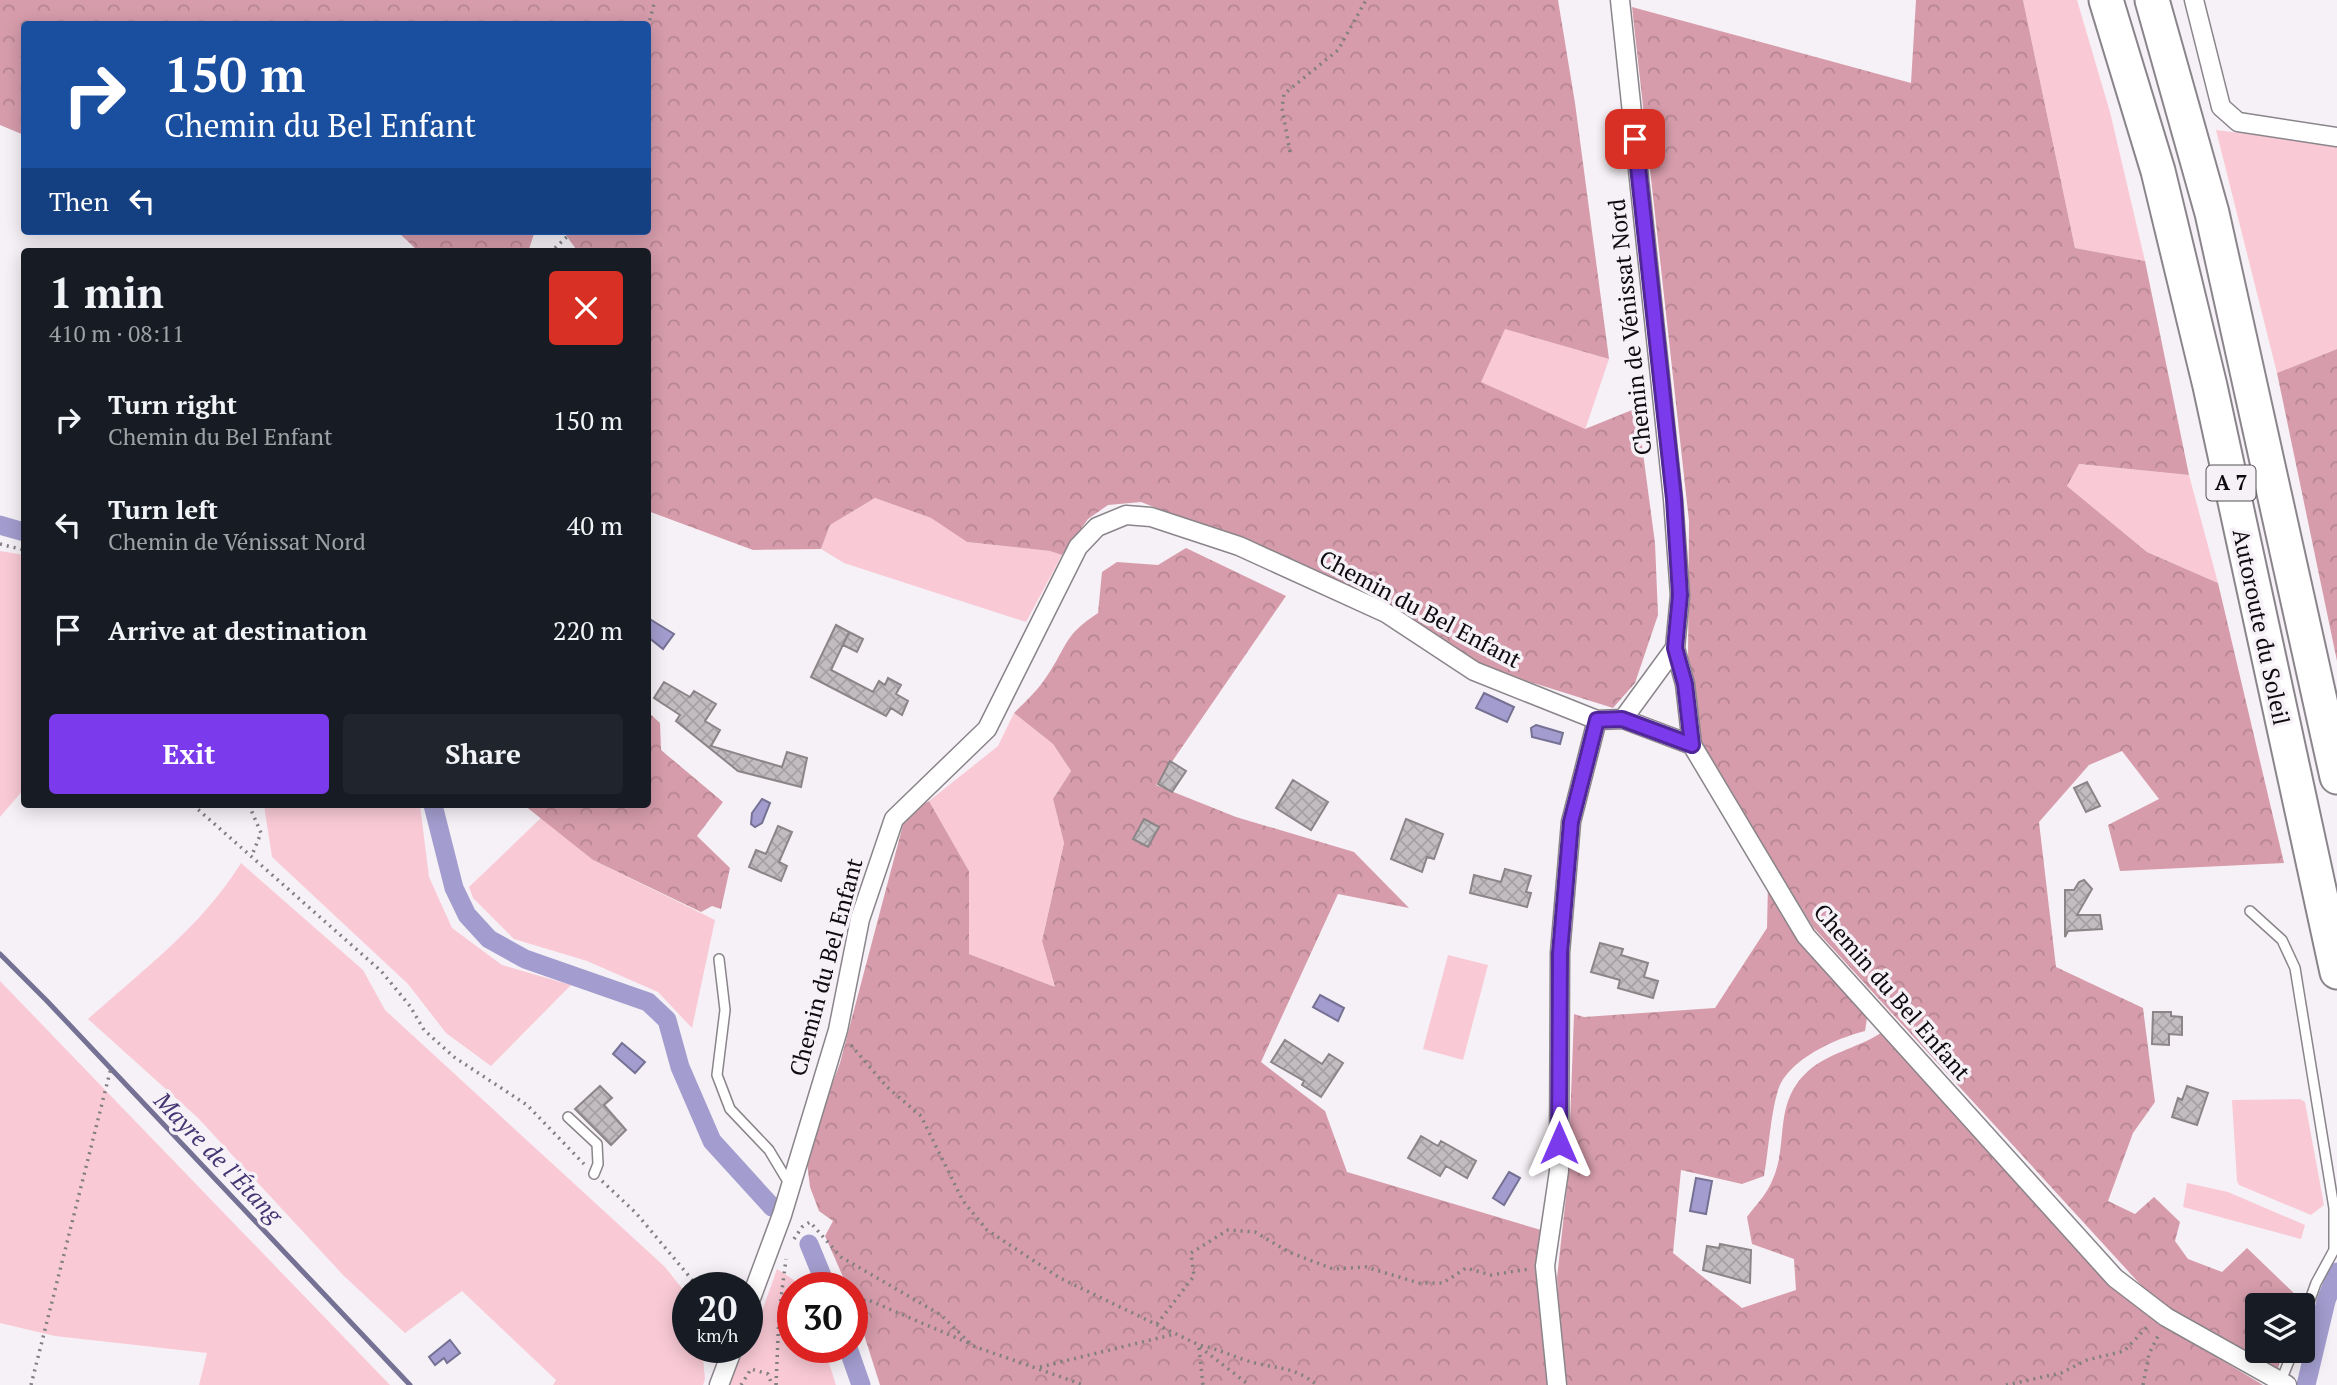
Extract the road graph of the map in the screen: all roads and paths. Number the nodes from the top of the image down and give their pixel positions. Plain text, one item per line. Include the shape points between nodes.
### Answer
1 (655, 0) edge
2 (1366, 0) edge
3 (1620, 0) edge
4 (2106, 0) edge
5 (2152, 0) edge
6 (2194, 0) edge
7 (650, 21) edge
8 (2337, 137) edge
9 (1290, 152) dead end
10 (569, 235) edge
11 (555, 248) dead end
12 (0, 544) edge
13 (21, 549) edge
14 (1675, 648) junction
15 (1622, 719) junction
16 (1597, 720) junction
17 (1692, 745) junction
18 (2337, 777) edge
19 (197, 808) edge
20 (250, 808) edge
21 (252, 855) junction
22 (2250, 911) dead end
23 (719, 959) dead end
24 (2337, 972) edge
25 (838, 1030) junction
26 (111, 1068) dead end
27 (568, 1116) dead end
28 (594, 1174) junction
29 (790, 1185) junction
30 (1545, 1266) junction
31 (686, 1272) edge
32 (761, 1272) edge
33 (2312, 1293) edge
34 (868, 1300) edge
35 (2164, 1315) junction
36 (1157, 1324) junction
37 (1175, 1334) junction
38 (1199, 1345) junction
39 (973, 1346) junction
40 (727, 1363) edge
41 (2290, 1363) edge
42 (1038, 1367) junction
43 (2284, 1383) edge
44 (31, 1385) edge
45 (719, 1385) edge
46 (741, 1385) edge
47 (774, 1385) edge
48 (1084, 1385) edge
49 (1203, 1385) edge
50 (1249, 1385) edge
51 (1317, 1385) edge
52 (1557, 1385) edge
53 (2006, 1385) edge
54 (2143, 1385) edge

1 - 7 path
2 - 9 path via 1338,50 1284,94
3 - 14 street, Chemin de Vénissat Nord via 1674,499 1680,595
4 - 24 highway, Autoroute du Soleil / A 7 via 2158,172 2210,386
5 - 18 highway, Autoroute du Soleil / A 7 via 2212,213
6 - 8 street via 2221,107 2238,122
10 - 11 path
12 - 13 path
14 - 15 street
14 - 17 street, Chemin de Vénissat Nord via 1685,684
15 - 16 street, Chemin du Bel Enfant
15 - 17 street, Chemin du Bel Enfant
16 - 25 street, Chemin du Bel Enfant via 1474,671 1386,613 1239,546 1151,517 1126,515 1097,527 1078,547 987,729 894,819 860,919
16 - 30 street via 1571,822 1560,953 1559,1171
17 - 35 street, Chemin du Bel Enfant via 1806,936 2115,1278
19 - 21 path
20 - 21 path via 261,833
21 - 28 path via 381,971 424,1030 454,1057 527,1105
22 - 33 lane via 2282,940 2295,968 2330,1171 2334,1250
23 - 29 lane via 725,1010 718,1075 730,1109 769,1150
25 - 29 street, Chemin du Bel Enfant
25 - 36 path via 887,1087 921,1116 963,1201 987,1230 1060,1278
26 - 44 path
27 - 28 lane via 597,1144
28 - 31 path via 636,1213
29 - 32 street, Chemin du Bel Enfant
30 - 36 path via 1491,1275 1466,1268 1443,1283 1419,1283 1366,1268 1333,1269 1255,1232 1228,1230 1191,1253 1194,1276
30 - 52 street
34 - 39 path
35 - 43 street, Chemin du Bel Enfant
35 - 53 path via 2123,1351 2087,1360 2061,1373
35 - 54 path via 2148,1354
36 - 37 path
37 - 38 path
37 - 42 path
38 - 49 path
38 - 50 path
38 - 51 path via 1300,1372
39 - 42 path
39 - 47 path via 941,1314 841,1257 810,1222 788,1248
40 - 45 street
41 - 43 lane
42 - 48 path
46 - 47 path via 751,1369 768,1374

